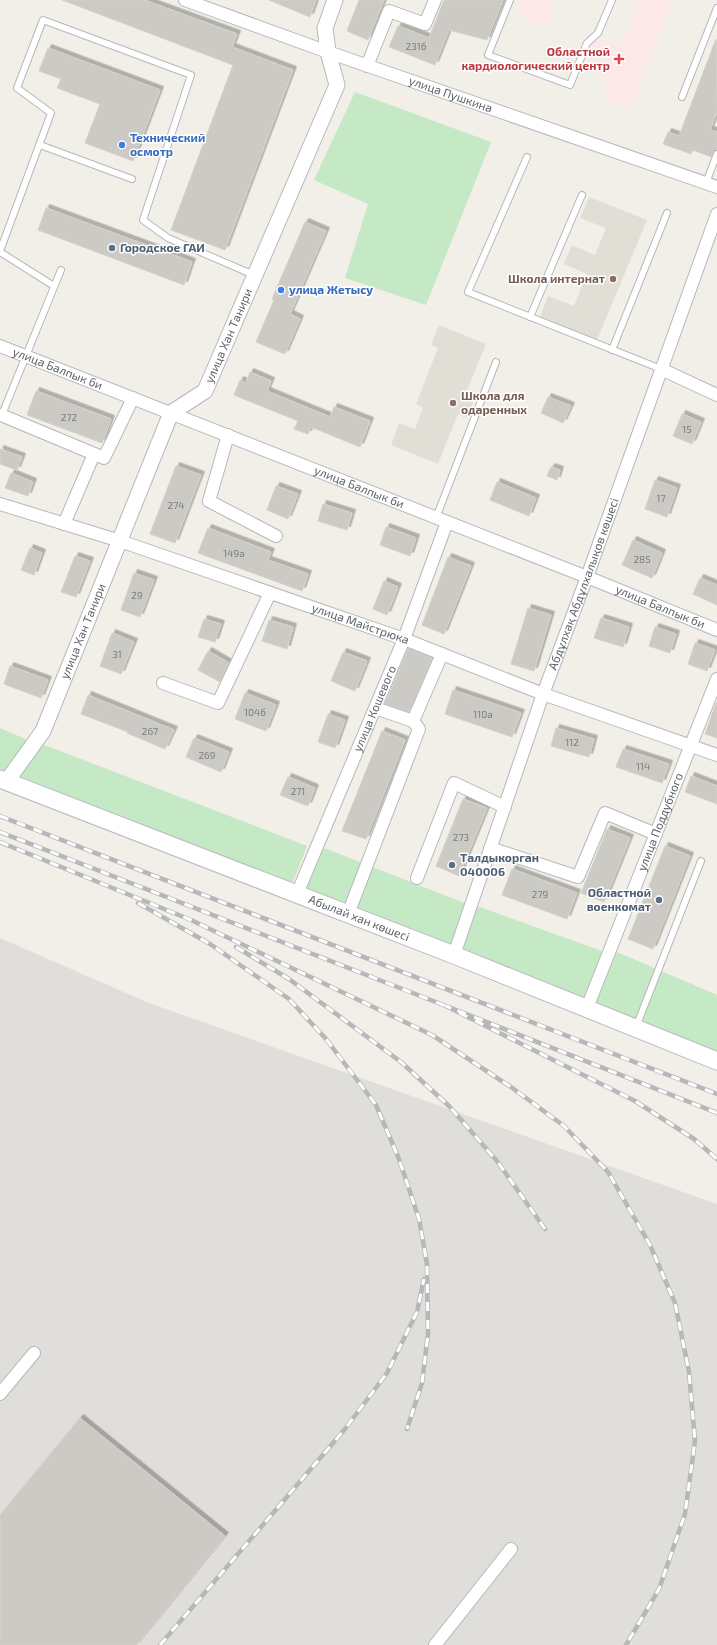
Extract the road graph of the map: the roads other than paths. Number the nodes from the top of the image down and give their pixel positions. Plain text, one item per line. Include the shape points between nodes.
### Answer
1 (185, 0) edge
2 (335, 0) edge
3 (435, 0) edge
4 (510, 0) edge
5 (612, 0) edge
6 (717, 8) edge
7 (328, 52) junction
8 (367, 66) junction
9 (682, 97) dead end
10 (40, 145) junction
11 (717, 154) edge
12 (527, 157) dead end
13 (132, 179) dead end
14 (711, 185) edge
15 (582, 195) dead end
16 (667, 213) dead end
17 (717, 214) edge
18 (0, 251) edge
19 (61, 270) dead end
20 (255, 275) junction
21 (54, 286) junction
22 (530, 317) junction
23 (0, 346) edge
24 (612, 350) junction
25 (25, 356) junction
26 (496, 362) dead end
27 (661, 369) junction
28 (717, 395) edge
29 (133, 398) junction
30 (171, 413) junction
31 (1, 417) edge
32 (228, 436) junction
33 (94, 454) junction
34 (0, 504) edge
35 (442, 520) junction
36 (64, 524) junction
37 (276, 536) dead end
38 (120, 541) junction
39 (587, 577) junction
40 (270, 593) junction
41 (717, 630) edge
42 (404, 639) junction
43 (442, 654) junction
44 (717, 679) edge
45 (163, 683) dead end
46 (543, 694) junction
47 (375, 708) junction
48 (413, 721) junction
49 (690, 746) junction
50 (717, 755) edge
51 (3, 780) edge
52 (504, 807) junction
53 (656, 834) junction
54 (490, 848) junction
55 (701, 861) dead end
56 (417, 878) dead end
57 (297, 894) junction
58 (348, 914) junction
59 (454, 955) junction
60 (586, 1008) junction
61 (636, 1028) junction
62 (717, 1061) edge
63 (34, 1353) dead end
64 (0, 1394) edge
65 (511, 1549) dead end
66 (435, 1645) edge

1 - 7 street, улица Пушкина
2 - 7 street, улица Хан Танири via 324,28
3 - 8 street via 425,24 389,11
4 - 5 lane via 488,55 570,85 587,44 598,33
6 - 9 lane
7 - 8 street, улица Пушкина
7 - 20 street, улица Хан Танири via 337,85
8 - 14 street, улица Пушкина
10 - 13 lane
10 - 18 lane
10 - 20 lane via 51,113 17,88 43,20 191,75 143,220 168,238
11 - 14 lane
12 - 22 lane via 468,292
15 - 22 lane
16 - 24 lane
17 - 27 street, Абдұлхақ Абдұлхалықов көшесі
18 - 21 lane
19 - 21 lane
20 - 30 street, улица Хан Танири via 205,391
21 - 25 lane
22 - 24 lane
23 - 25 street, улица Балпык би
24 - 27 lane
25 - 29 street, улица Балпык би
25 - 31 lane
26 - 35 lane
27 - 28 street
27 - 39 street, Абдұлхақ Абдұлхалықов көшесі
29 - 30 street, улица Балпык би
29 - 33 street via 104,458
30 - 32 street, улица Балпык би
30 - 38 street, улица Хан Танири
31 - 33 street
32 - 35 street, улица Балпык би
32 - 37 street via 208,502
33 - 36 street
34 - 36 street, улица Майстрюка
35 - 39 street, улица Балпык би
35 - 42 street, улица Кошевого
36 - 38 street, улица Майстрюка
38 - 40 street, улица Майстрюка
38 - 51 street, улица Хан Танири via 43,731
39 - 41 street, улица Балпык би
39 - 46 street, Абдұлхақ Абдұлхалықов көшесі
40 - 42 street, улица Майстрюка
40 - 45 street via 218,703
42 - 43 street, улица Майстрюка
42 - 47 street, улица Кошевого
43 - 46 street, улица Майстрюка
43 - 48 street
44 - 49 street, улица Поддубного
46 - 49 street, улица Майстрюка
46 - 52 street, Абдұлхақ Абдұлхалықов көшесі
47 - 48 street
47 - 57 street, улица Кошевого
48 - 58 street via 419,729
49 - 50 street, улица Майстрюка
49 - 53 street, улица Поддубного
51 - 57 main road, Абылай хан көшесі
52 - 54 street, Абдұлхақ Абдұлхалықов көшесі
52 - 56 street via 454,783
53 - 54 street via 605,813 578,877
53 - 60 street, улица Поддубного
54 - 59 street, Абдұлхақ Абдұлхалықов көшесі
55 - 61 lane
57 - 58 main road, Абылай хан көшесі
58 - 59 main road, Абылай хан көшесі
59 - 60 main road, Абылай хан көшесі
60 - 61 main road, Абылай хан көшесі
61 - 62 main road, Абылай хан көшесі
63 - 64 street
65 - 66 street

